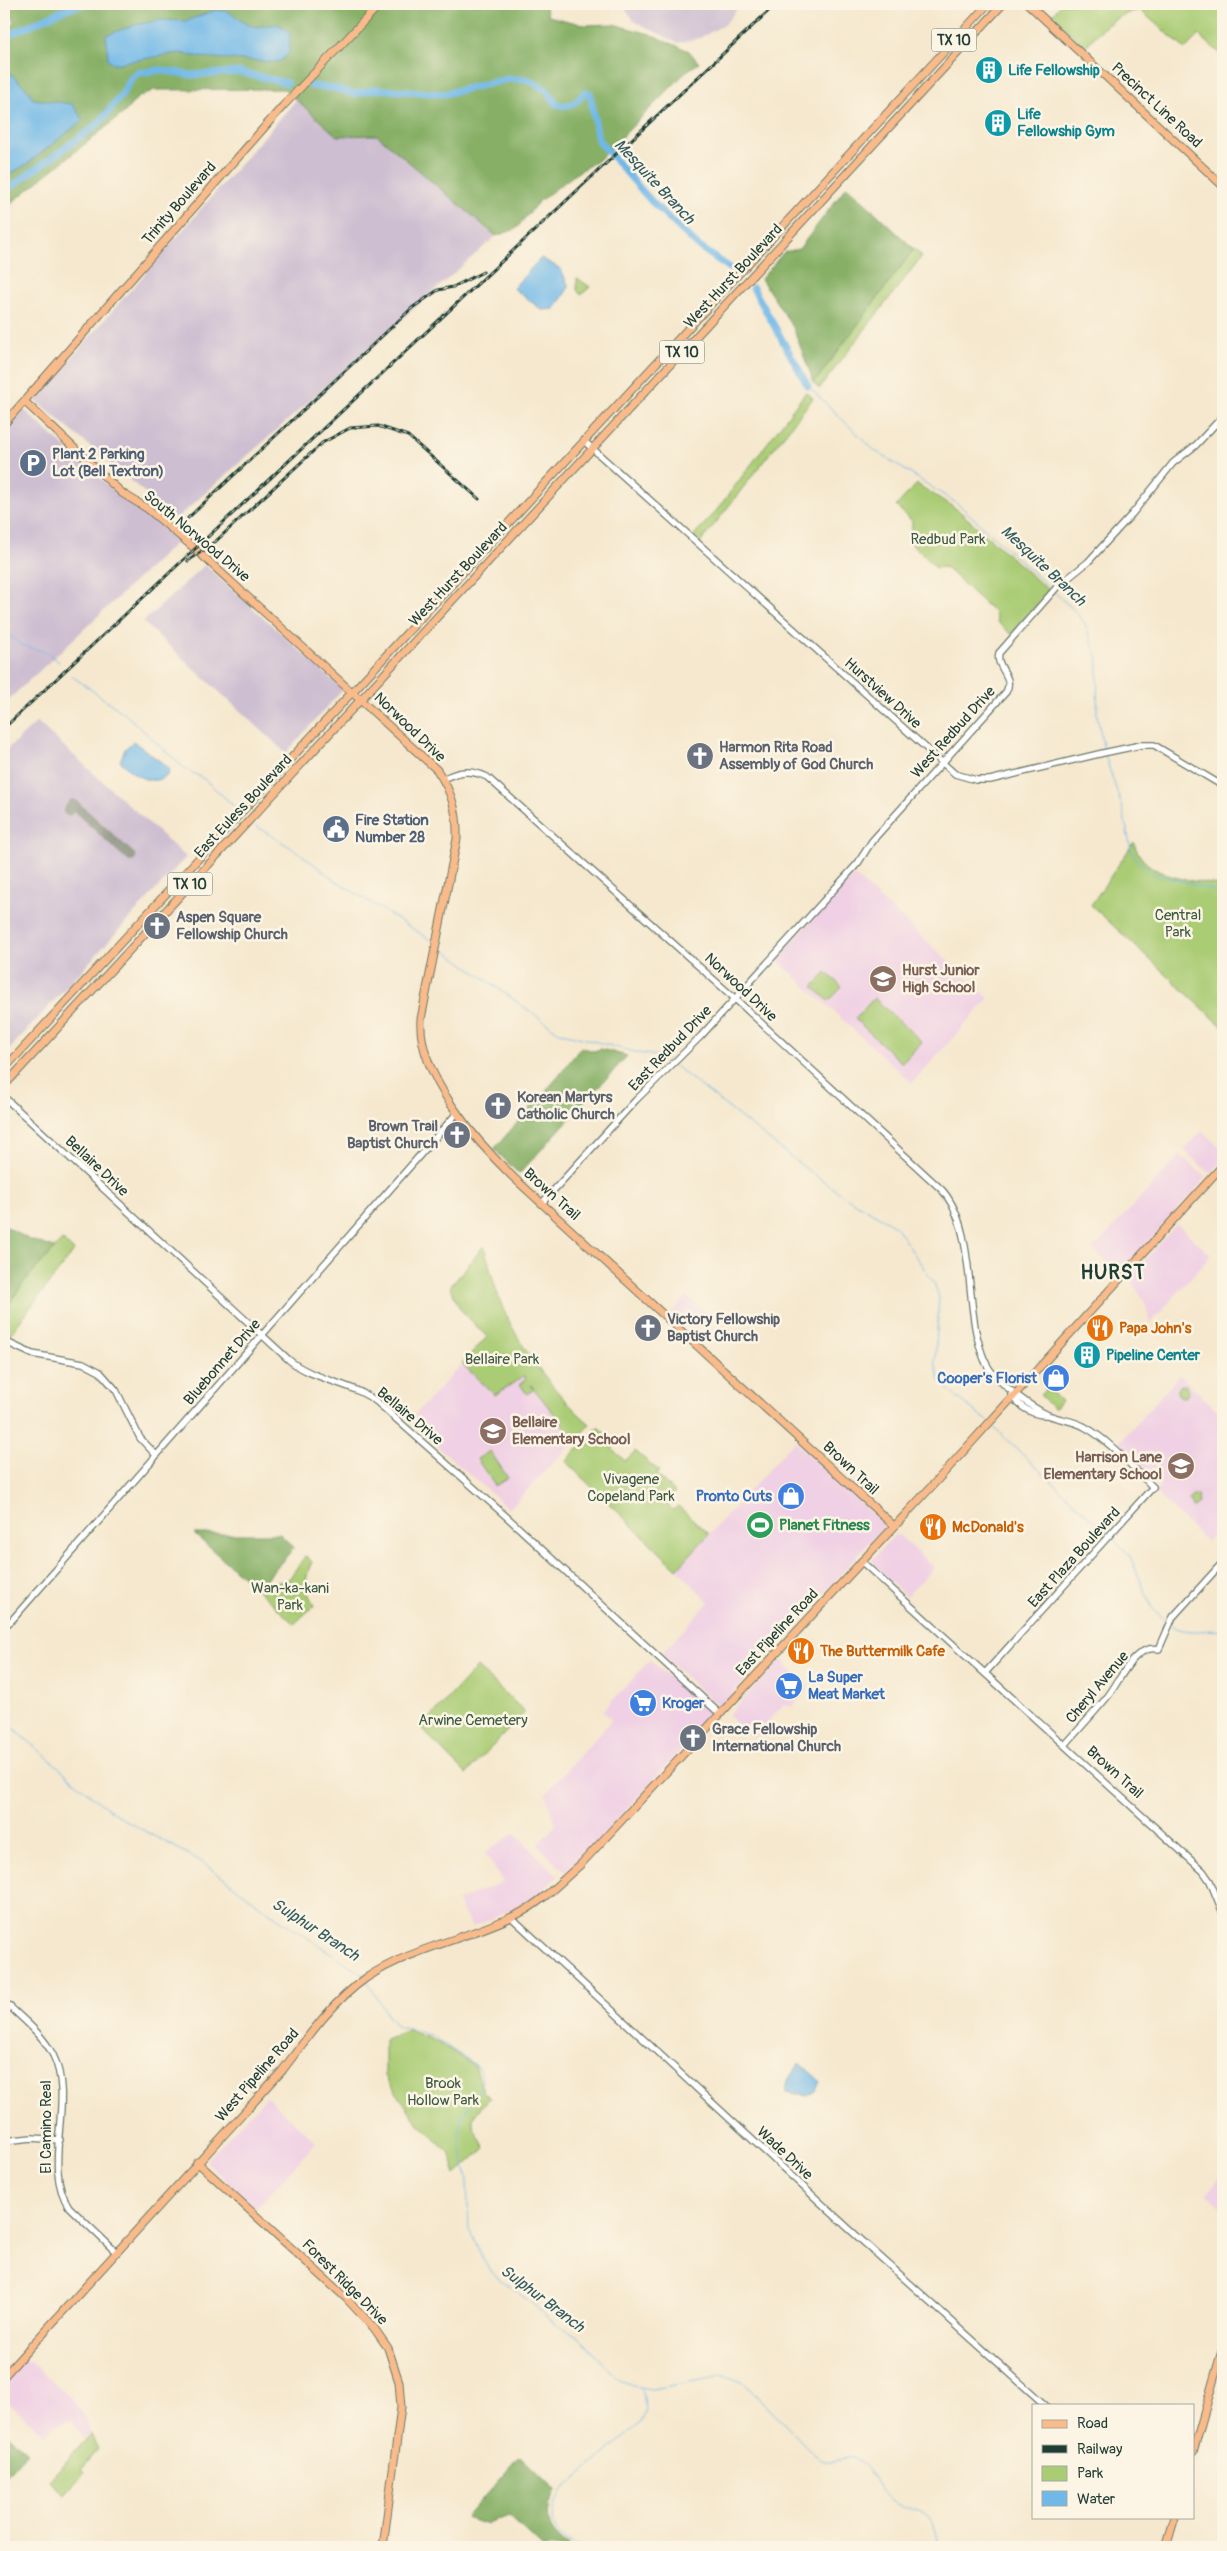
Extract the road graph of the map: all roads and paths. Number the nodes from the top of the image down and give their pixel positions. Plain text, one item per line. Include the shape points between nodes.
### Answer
1 (380, 4) edge
2 (988, 4) edge
3 (1003, 4) edge
4 (1028, 4) edge
5 (1223, 186) edge
6 (791, 217) junction
7 (799, 225) junction
8 (24, 401) junction
9 (1223, 416) edge
10 (4, 424) edge
11 (584, 441) junction
12 (592, 449) junction
13 (353, 692) junction
14 (362, 700) junction
15 (942, 764) junction
16 (443, 779) junction
17 (1223, 786) edge
18 (734, 999) junction
19 (4, 1069) edge
20 (4, 1086) edge
21 (4, 1097) edge
22 (457, 1113) junction
23 (1223, 1165) edge
24 (542, 1203) junction
25 (261, 1336) junction
26 (4, 1341) edge
27 (1014, 1395) junction
28 (156, 1455) junction
29 (1153, 1487) joint
30 (894, 1526) junction
31 (861, 1561) junction
32 (1223, 1562) edge
33 (4, 1627) edge
34 (985, 1673) junction
35 (720, 1714) junction
36 (1065, 1745) junction
37 (559, 1884) joint
38 (1223, 1913) edge
39 (511, 1917) junction
40 (4, 2001) edge
41 (60, 2140) junction
42 (4, 2141) edge
43 (197, 2162) junction
44 (116, 2252) junction
45 (1223, 2347) edge
46 (4, 2376) edge
47 (1045, 2404) edge
48 (1194, 2448) edge
49 (1175, 2518) edge
50 (383, 2547) edge
51 (1166, 2547) edge

1 - 8 main road, Trinity Boulevard via 303,84
2 - 6 main road, West Hurst Boulevard / TX 10
3 - 7 main road, West Hurst Boulevard / TX 10
4 - 5 main road, Precinct Line Road
6 - 7 main road
6 - 11 main road, West Hurst Boulevard / TX 10
7 - 12 main road, West Hurst Boulevard / TX 10
8 - 10 main road, Trinity Boulevard
8 - 13 main road, South Norwood Drive via 122,493 148,509 193,546
9 - 15 street, West Redbud Drive via 1167,470 1088,562 1057,587 999,653 999,663 1009,683 1006,692
11 - 12 street, Hurstview Drive
11 - 13 main road, West Hurst Boulevard / TX 10
12 - 14 main road, West Hurst Boulevard / TX 10
12 - 15 street, Hurstview Drive
13 - 14 main road, Norwood Drive
13 - 19 main road, East Euless Boulevard / TX 10
14 - 16 main road, Norwood Drive
14 - 20 main road, East Euless Boulevard / TX 10
15 - 17 street, Hurstview Drive via 961,777 984,781 1139,745 1154,745
15 - 18 street, West Redbud Drive via 872,841 858,863
16 - 18 street, Norwood Drive via 463,772 487,777
16 - 22 main road, Brown Trail via 456,813 458,839 420,1036 425,1054
18 - 24 street, East Redbud Drive
18 - 27 street, Norwood Drive via 950,1200 962,1229 981,1353 988,1368
21 - 25 street, Bellaire Drive
22 - 24 main road, Brown Trail via 492,1157
22 - 25 street, Bluebonnet Drive
23 - 27 main road
24 - 30 main road, Brown Trail
25 - 28 street, Bluebonnet Drive
25 - 35 street, Bellaire Drive via 295,1365 375,1401 505,1515
26 - 28 street via 32,1354 83,1363 100,1372 116,1390 140,1438
27 - 29 street, Norwood Drive via 1048,1415 1079,1424 1095,1434
27 - 30 main road, East Pipeline Road
28 - 33 street, Bluebonnet Drive
29 - 34 street, East Plaza Boulevard
30 - 31 main road, East Pipeline Road
31 - 34 street, Brown Trail
31 - 35 main road, East Pipeline Road
32 - 36 street, Cheryl Avenue via 1168,1625 1159,1649 1145,1651 1132,1661 1111,1692
34 - 36 street, Brown Trail
35 - 37 main road, East Pipeline Road via 593,1852
36 - 38 street, Brown Trail via 1203,1872
37 - 39 main road, West Pipeline Road via 532,1906
39 - 43 main road, West Pipeline Road via 376,1972 357,1985 335,2005 282,2071
39 - 47 street, Wade Drive
40 - 41 street, El Camino Real via 42,2039 54,2056 60,2090
41 - 42 street
41 - 44 street, El Camino Real via 58,2175 64,2200
43 - 44 main road, West Pipeline Road
43 - 50 main road, Forest Ridge Drive via 346,2298 388,2348 400,2382 401,2407
44 - 46 main road, West Pipeline Road
45 - 48 main road
49 - 51 main road

